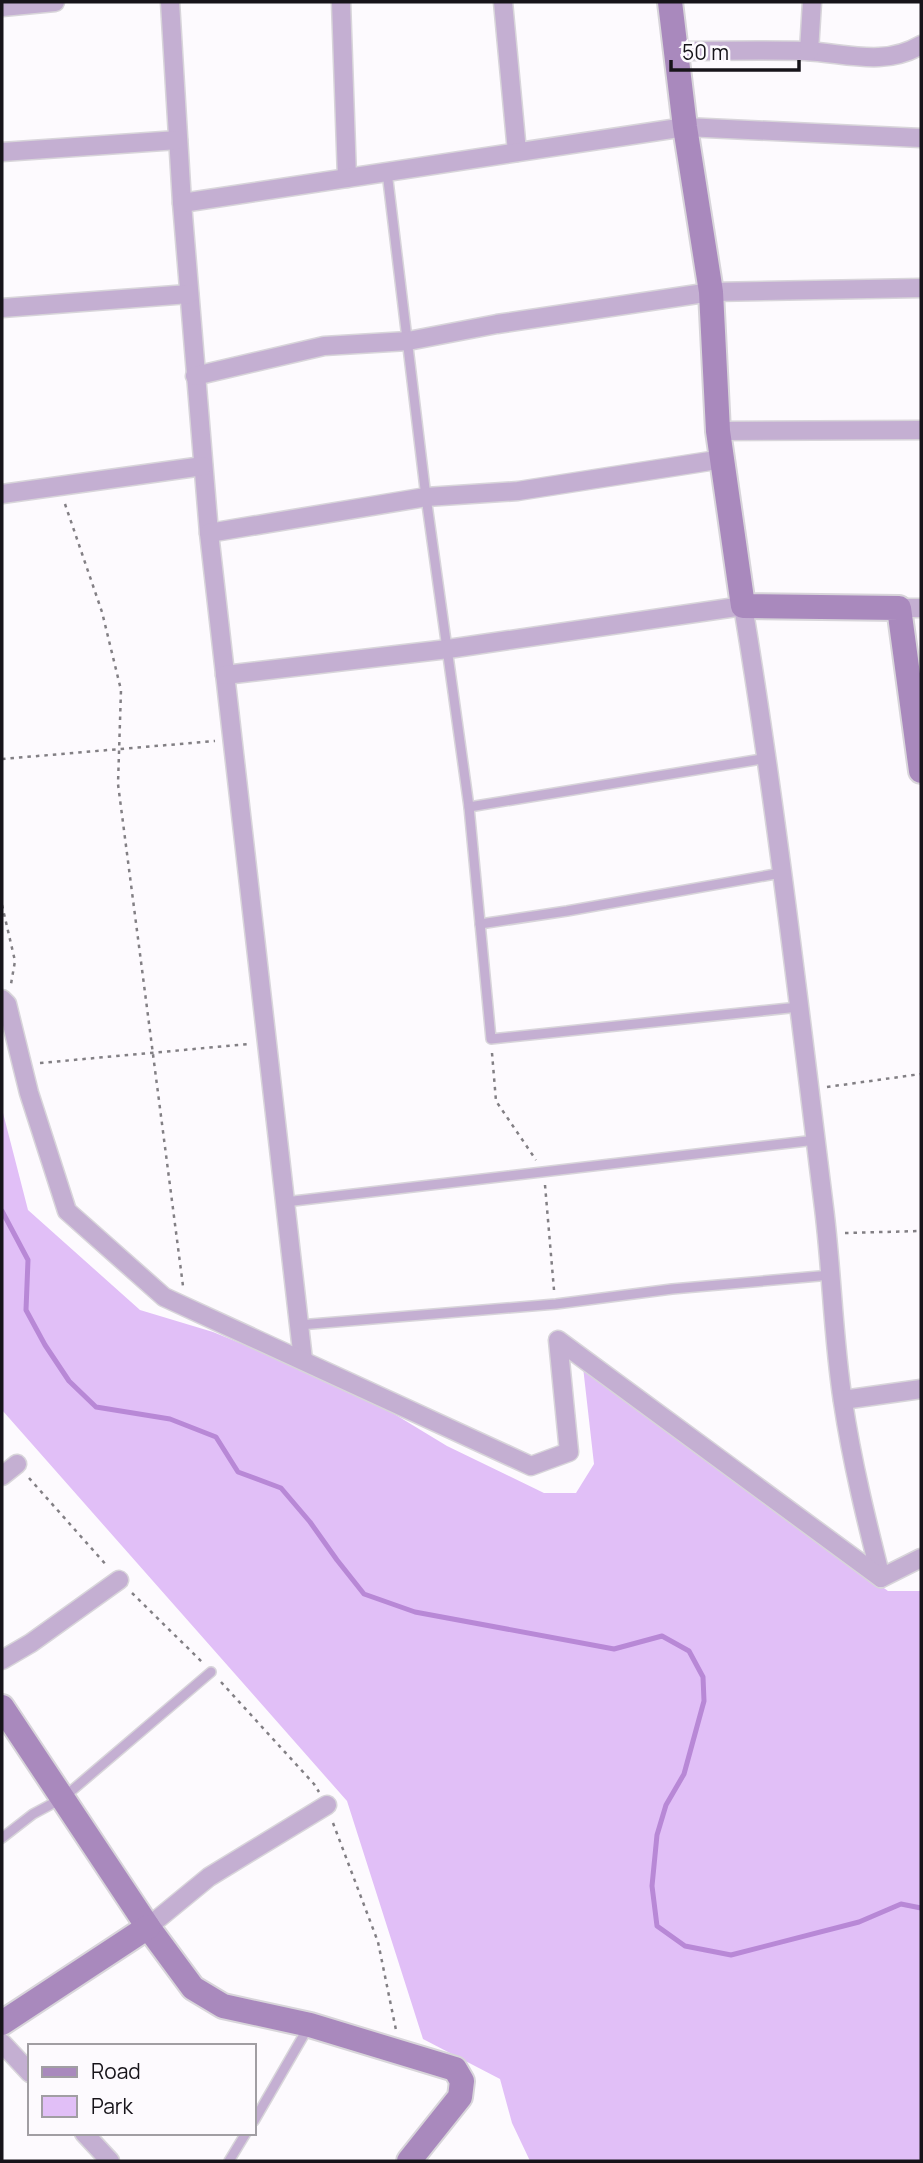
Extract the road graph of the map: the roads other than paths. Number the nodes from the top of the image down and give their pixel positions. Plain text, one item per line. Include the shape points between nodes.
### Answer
1 (55, 2) edge
2 (170, 2) edge
3 (341, 2) edge
4 (503, 2) edge
5 (670, 2) edge
6 (813, 2) edge
7 (2, 7) edge
8 (921, 45) edge
9 (676, 51) junction
10 (809, 51) junction
11 (685, 127) junction
12 (921, 138) edge
13 (178, 140) junction
14 (2, 152) edge
15 (517, 152) junction
16 (387, 172) junction
17 (347, 178) junction
18 (182, 203) junction
19 (921, 288) edge
20 (711, 292) junction
21 (189, 294) junction
22 (2, 308) edge
23 (408, 341) junction
24 (195, 376) junction
25 (921, 430) edge
26 (718, 431) junction
27 (723, 459) junction
28 (203, 466) junction
29 (2, 494) edge
30 (426, 496) junction
31 (209, 533) junction
32 (743, 606) junction
33 (910, 608) edge
34 (447, 649) junction
35 (225, 675) junction
36 (768, 758) junction
37 (921, 771) edge
38 (469, 807) junction
39 (781, 873) junction
40 (480, 924) junction
41 (4, 1002) edge
42 (799, 1007) junction
43 (816, 1140) junction
44 (285, 1202) junction
45 (831, 1275) junction
46 (299, 1325) junction
47 (303, 1360) junction
48 (921, 1389) edge
49 (843, 1400) junction
50 (17, 1464) road end
51 (2, 1476) edge
52 (921, 1558) edge
53 (881, 1578) junction
54 (119, 1580) road end
55 (2, 1660) edge
56 (211, 1672) road end
57 (2, 1707) edge
58 (63, 1798) junction
59 (327, 1805) road end
60 (2, 1838) edge
61 (148, 1927) junction
62 (2, 2023) edge
63 (310, 2025) junction
64 (2, 2043) edge
65 (28, 2071) edge
66 (256, 2119) edge
67 (86, 2135) edge
68 (246, 2135) edge
69 (110, 2161) edge
70 (229, 2161) edge
71 (409, 2161) edge

1 - 7 street
2 - 13 street
3 - 17 street
4 - 15 street
5 - 9 street
6 - 10 street
8 - 10 street via 888,58
9 - 10 street
9 - 11 street
11 - 12 street
11 - 15 street
11 - 20 street
13 - 14 street
13 - 18 street
15 - 16 street
16 - 17 street
16 - 23 lane
17 - 18 street
18 - 21 street
19 - 20 street
20 - 23 street
20 - 26 street
21 - 22 street
21 - 24 street
23 - 24 street via 324,346
23 - 30 lane
24 - 28 street
25 - 26 street
26 - 27 street
27 - 30 street via 518,491
27 - 32 street
28 - 29 street
28 - 31 street
30 - 31 street
30 - 34 lane
31 - 35 street
32 - 33 street
32 - 34 street
32 - 36 street
33 - 37 street
34 - 35 street
34 - 38 lane
35 - 44 street
36 - 38 lane
36 - 39 street
38 - 40 lane
39 - 40 lane
39 - 42 street
40 - 42 lane via 491,1039
41 - 47 street via 67,1211 164,1297
42 - 43 street
43 - 44 lane
43 - 45 street
44 - 46 street
45 - 46 lane
45 - 49 street
46 - 47 street
47 - 53 street via 531,1466 569,1452 558,1340
48 - 49 street
49 - 53 street
50 - 51 street
52 - 53 street
54 - 55 street
56 - 58 lane
57 - 58 street
58 - 60 lane
58 - 61 street
59 - 61 street via 209,1877
61 - 62 street
61 - 63 street via 193,1988 223,2006
63 - 66 lane
63 - 71 street via 454,2069 462,2081 460,2098
64 - 65 street
67 - 69 street
68 - 70 lane

